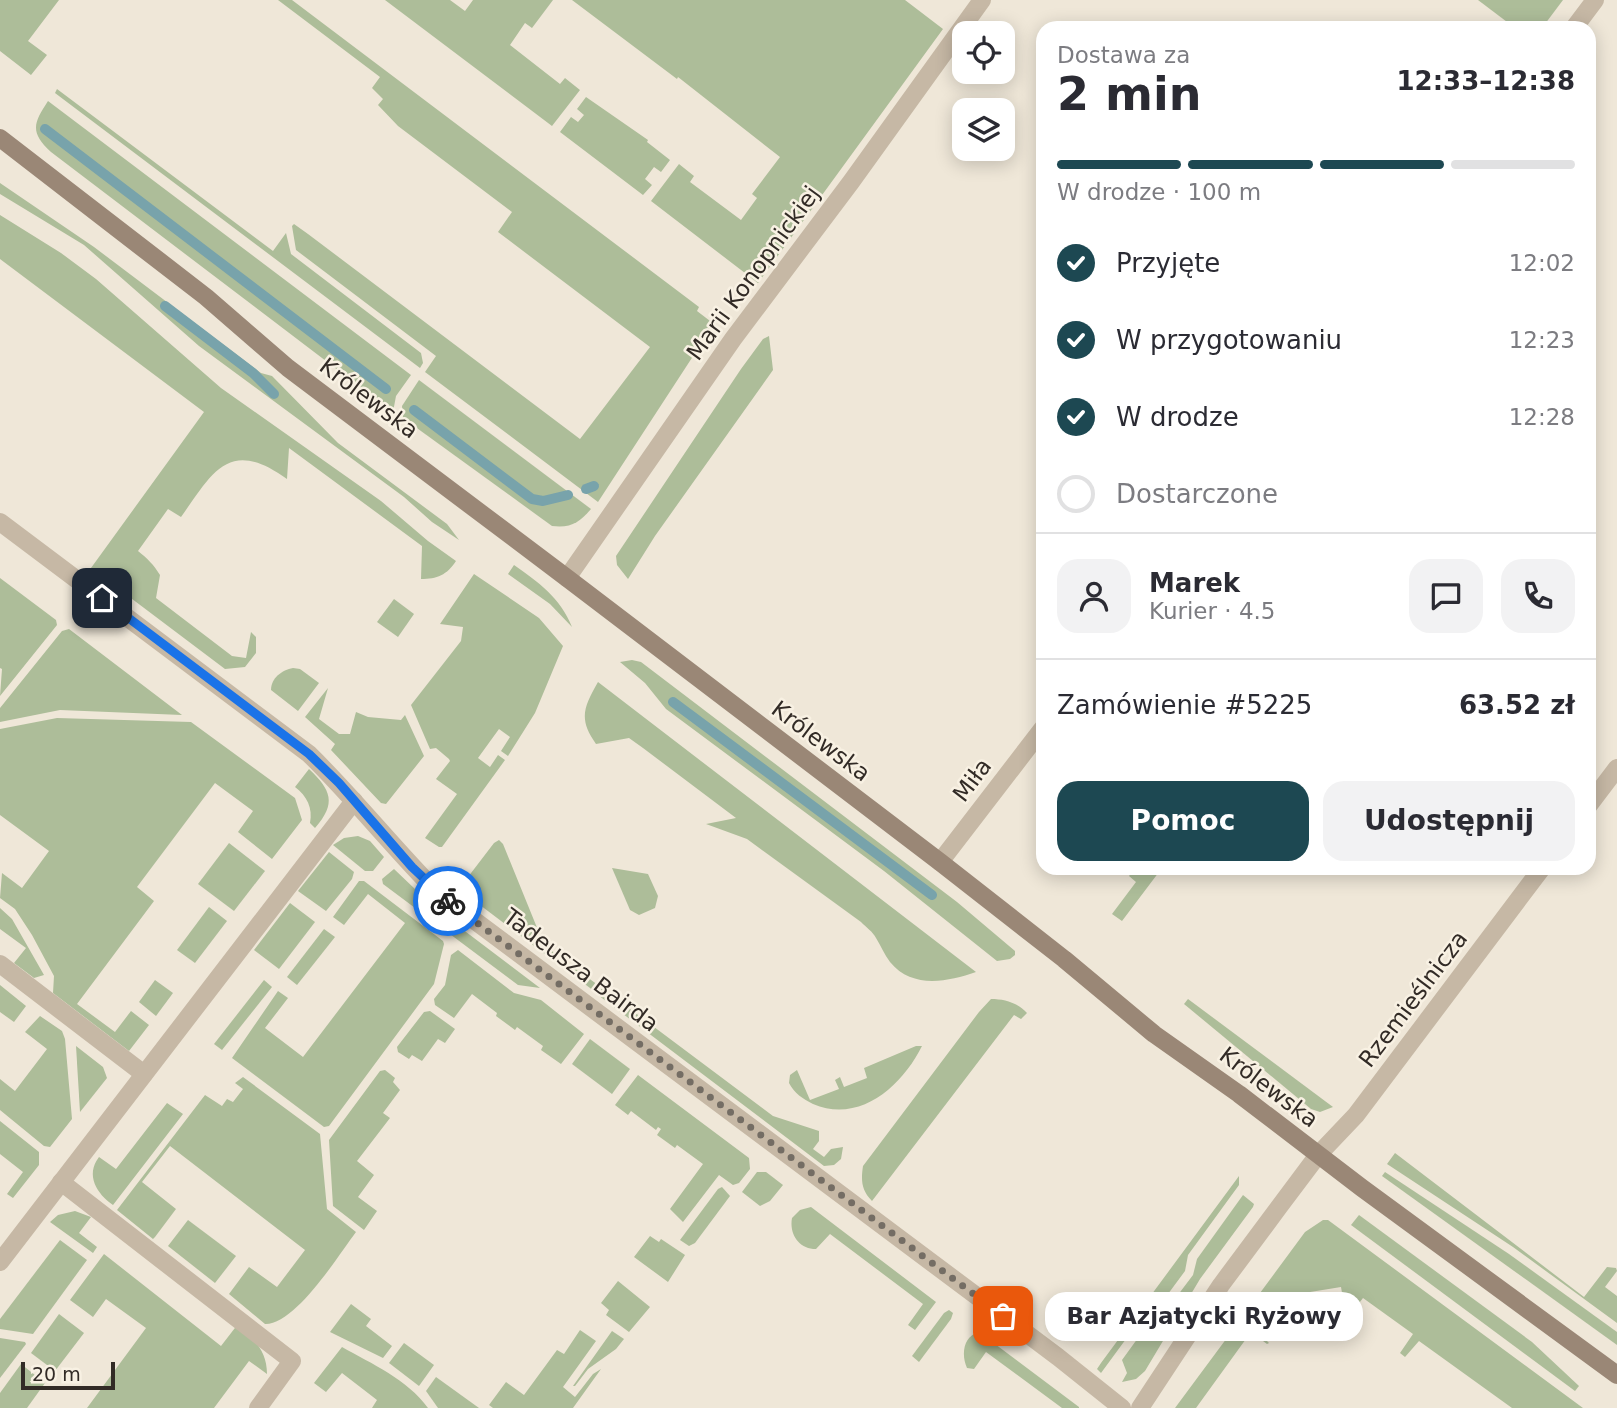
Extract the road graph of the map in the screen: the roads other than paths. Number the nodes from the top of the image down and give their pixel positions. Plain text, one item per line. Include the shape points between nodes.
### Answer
1 (982, 0) edge
2 (1595, 0) edge
3 (1579, 21) edge
4 (0, 138) edge
5 (0, 522) edge
6 (568, 578) junction
7 (1036, 737) edge
8 (1617, 768) edge
9 (1596, 796) edge
10 (354, 801) junction
11 (940, 862) junction
12 (1537, 875) edge
13 (0, 964) edge
14 (144, 1074) junction
15 (1318, 1155) junction
16 (61, 1182) junction
17 (0, 1262) edge
18 (1617, 1375) edge
19 (258, 1408) edge
20 (1122, 1408) edge
21 (1140, 1408) edge

1 - 6 street, Marii Konopnickiej via 733,339
2 - 3 street
4 - 6 main road, Królewska via 206,297 288,368
5 - 10 street, Tadeusza Bairda via 309,754
6 - 11 main road, Królewska
7 - 11 street, Miła
8 - 9 street
10 - 14 street
10 - 20 street, Tadeusza Bairda via 439,894
11 - 15 main road, Królewska via 1154,1034
12 - 15 street, Rzemieślnicza via 1356,1115
13 - 14 street
14 - 16 street
15 - 18 main road, Królewska
15 - 21 street, Rzemieślnicza via 1221,1285
16 - 17 street
16 - 19 street via 292,1361

